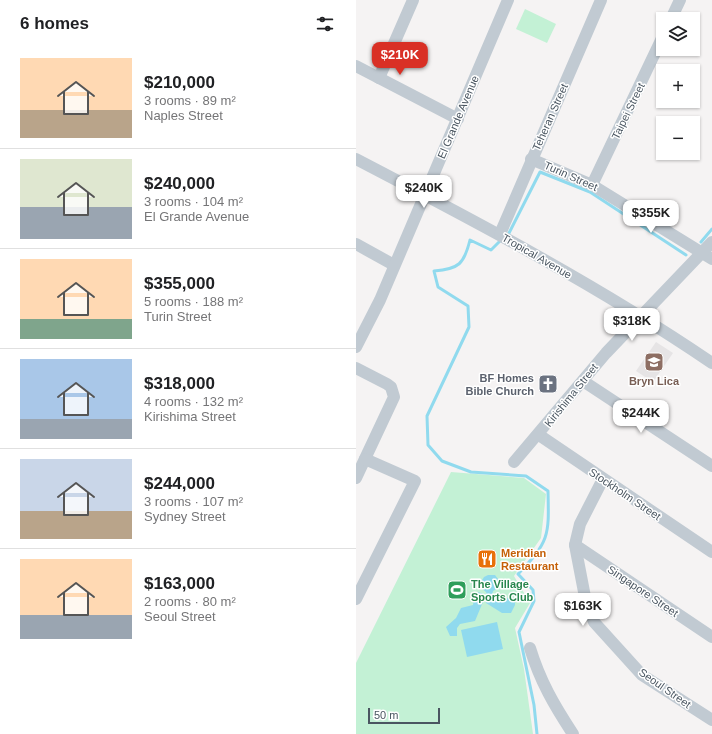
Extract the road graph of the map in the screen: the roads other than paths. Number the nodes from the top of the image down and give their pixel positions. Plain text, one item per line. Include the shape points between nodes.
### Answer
1 (413, 0) edge
2 (508, 0) edge
3 (601, 0) edge
4 (680, 0) edge
5 (674, 12) edge
6 (656, 51) edge
7 (356, 66) edge
8 (379, 78) junction
9 (458, 119) junction
10 (356, 159) edge
11 (531, 159) junction
12 (592, 185) junction
13 (425, 195) junction
14 (500, 234) junction
15 (712, 242) edge
16 (356, 244) edge
17 (707, 256) edge
18 (394, 265) junction
19 (641, 316) junction
20 (356, 347) edge
21 (712, 363) edge
22 (356, 368) edge
23 (583, 381) junction
24 (539, 435) junction
25 (365, 459) junction
26 (514, 462) dead end
27 (712, 466) edge
28 (356, 478) edge
29 (603, 479) junction
30 (575, 545) junction
31 (712, 552) edge
32 (356, 599) edge
33 (712, 637) edge
34 (530, 648) dead end
35 (712, 720) edge
36 (573, 734) edge

1 - 8 street
2 - 9 street, El Grande Avenue
3 - 11 street, Teheran Street
4 - 5 street
6 - 12 street, Taipei Street
7 - 8 street
8 - 9 street
9 - 13 street, El Grande Avenue
10 - 13 street, Tropical Avenue
11 - 12 street, Turin Street
11 - 14 street, Teheran Street
12 - 17 street, Turin Street
13 - 14 street, Tropical Avenue
13 - 18 street, El Grande Avenue
14 - 19 street, Tropical Avenue
15 - 17 street, Kirishima Street
16 - 18 street
17 - 19 street, Kirishima Street
18 - 20 street, El Grande Avenue via 380,300
19 - 21 street, Tropical Avenue
19 - 23 street, Kirishima Street
22 - 25 street via 387,384 394,396
23 - 24 street, Kirishima Street
23 - 27 street
24 - 26 street, Kirishima Street
24 - 29 street, Stockholm Street
25 - 28 street
25 - 32 street via 415,481
29 - 30 street, Seoul Street via 580,524
29 - 31 street, Stockholm Street
30 - 33 street, Singapore Street
30 - 35 street, Seoul Street via 584,597 594,622 642,675
34 - 36 street via 551,701

